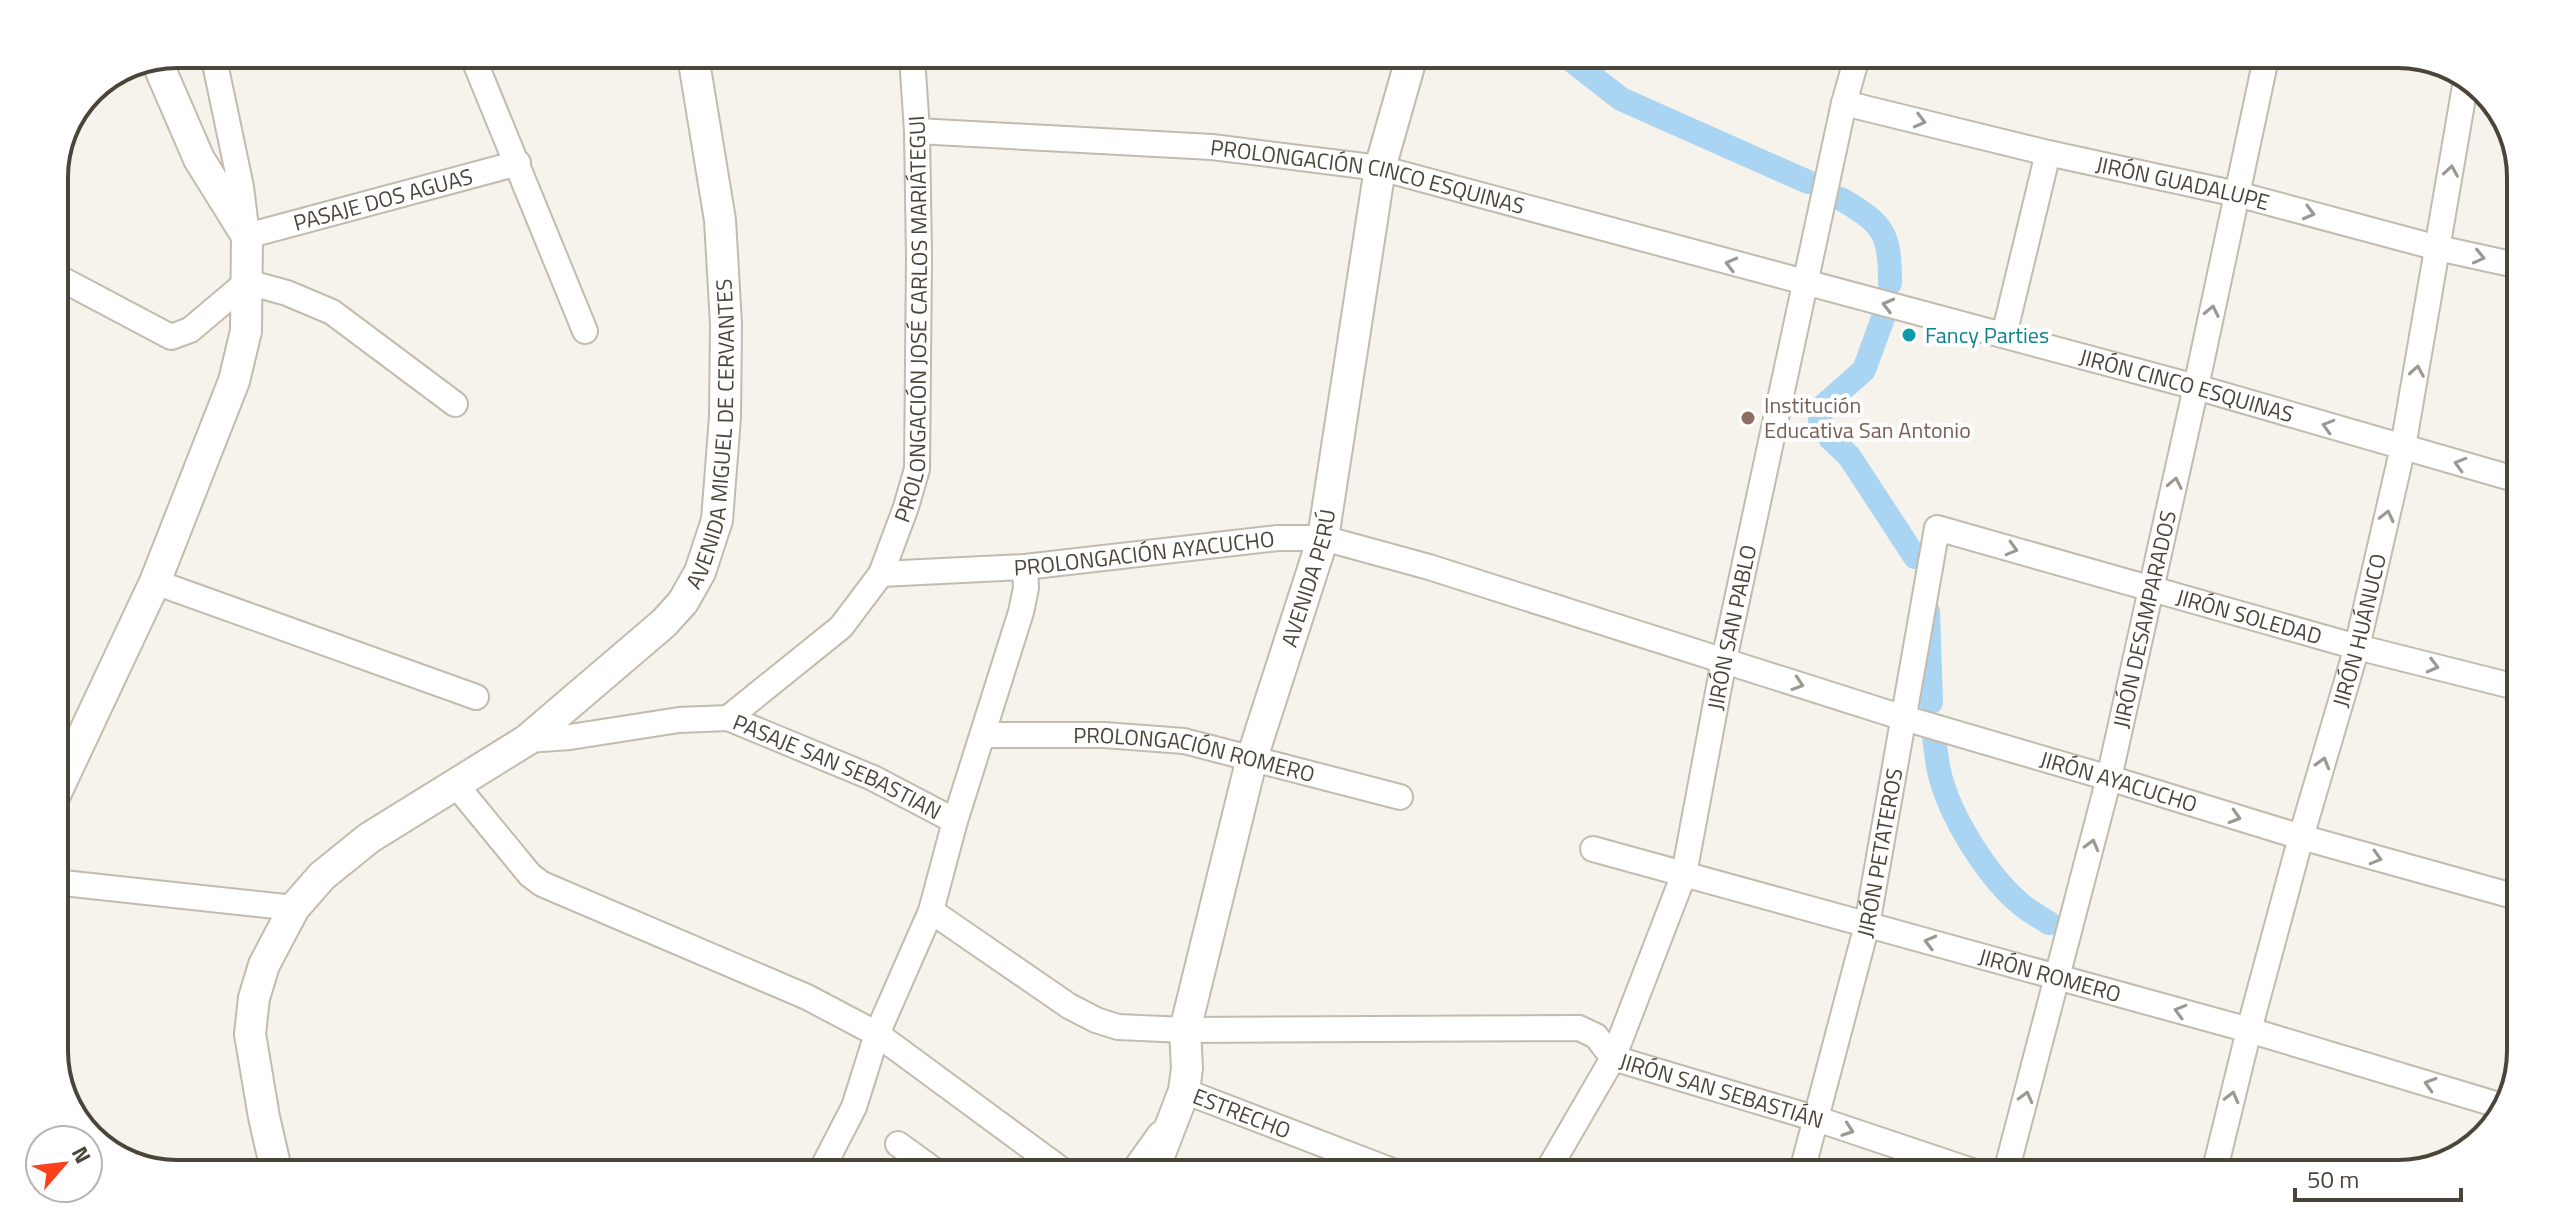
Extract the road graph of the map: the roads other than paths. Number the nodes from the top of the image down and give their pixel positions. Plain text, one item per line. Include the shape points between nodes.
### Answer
1 (216, 68) edge
2 (478, 68) edge
3 (695, 68) edge
4 (913, 68) edge
5 (1408, 68) edge
6 (1854, 68) edge
7 (2264, 68) edge
8 (160, 70) edge
9 (2464, 91) edge
10 (1844, 103) junction
11 (917, 131) junction
12 (2048, 153) junction
13 (518, 163) junction
14 (1380, 168) junction
15 (2237, 194) junction
16 (247, 236) junction
17 (2438, 248) junction
18 (2507, 263) edge
19 (68, 282) edge
20 (247, 282) junction
21 (1807, 284) junction
22 (585, 331) dead end
23 (2004, 335) junction
24 (2196, 387) junction
25 (455, 404) dead end
26 (2403, 447) junction
27 (2507, 477) edge
28 (1937, 528) joint
29 (1323, 538) junction
30 (1025, 567) junction
31 (881, 574) junction
32 (155, 582) junction
33 (2152, 589) junction
34 (2357, 647) junction
35 (1724, 660) junction
36 (2507, 685) edge
37 (476, 697) dead end
38 (728, 718) junction
39 (1904, 718) junction
40 (984, 735) junction
41 (527, 740) junction
42 (1252, 758) junction
43 (68, 767) edge
44 (2109, 778) junction
45 (456, 785) junction
46 (1400, 797) dead end
47 (955, 821) junction
48 (2301, 837) junction
49 (1593, 849) dead end
50 (1684, 874) junction
51 (68, 884) edge
52 (2507, 894) edge
53 (294, 908) junction
54 (931, 911) junction
55 (1867, 925) junction
56 (2058, 977) junction
57 (1185, 1030) junction
58 (2249, 1030) junction
59 (877, 1034) junction
60 (1613, 1058) junction
61 (1184, 1091) junction
62 (2493, 1103) edge
63 (1817, 1119) junction
64 (1171, 1125) junction
65 (898, 1144) dead end
66 (274, 1160) edge
67 (827, 1160) edge
68 (920, 1160) edge
69 (1048, 1160) edge
70 (1141, 1160) edge
71 (1157, 1160) edge
72 (1364, 1160) edge
73 (1554, 1160) edge
74 (1805, 1160) edge
75 (1939, 1160) edge
76 (2009, 1160) edge
77 (2217, 1160) edge

1 - 16 street
2 - 13 street
3 - 41 street, AVENIDA MIGUEL DE CERVANTES via 720,220 726,324 717,520 700,572 683,602
4 - 11 street, PROLONGACIÓN JOSÉ CARLOS MARIÁTEGUI
5 - 14 street, AVENIDA PERÚ
6 - 10 street, JIRÓN SAN PABLO
7 - 15 street, JIRÓN DESAMPARADOS
8 - 16 street via 199,159
17 -> 9 street, JIRÓN HUÁNUCO
10 -> 12 street, JIRÓN GUADALUPE
10 - 21 street, JIRÓN SAN PABLO
11 - 14 street, PROLONGACIÓN CINCO ESQUINAS via 1212,147
11 - 31 street, PROLONGACIÓN JOSÉ CARLOS MARIÁTEGUI via 917,469
12 - 15 street, JIRÓN GUADALUPE
12 - 23 street
13 - 16 street, PASAJE DOS AGUAS
13 - 22 street
21 -> 14 street, PROLONGACIÓN CINCO ESQUINAS
14 - 29 street, AVENIDA PERÚ
15 -> 17 street, JIRÓN GUADALUPE
24 -> 15 street, JIRÓN DESAMPARADOS
16 - 20 street
17 -> 18 street, JIRÓN GUADALUPE
26 -> 17 street, JIRÓN HUÁNUCO
19 - 20 street via 171,337 190,330
20 - 25 street via 332,312
20 - 32 street via 246,331 234,381
23 -> 21 street, JIRÓN CINCO ESQUINAS
21 - 35 street, JIRÓN SAN PABLO
23 - 24 street, JIRÓN CINCO ESQUINAS
26 -> 24 street, JIRÓN CINCO ESQUINAS
33 -> 24 street, JIRÓN DESAMPARADOS
27 -> 26 street, JIRÓN CINCO ESQUINAS
34 -> 26 street, JIRÓN HUÁNUCO
28 -> 33 street, JIRÓN SOLEDAD
28 - 39 street, JIRÓN PETATEROS
29 - 30 street, PROLONGACIÓN AYACUCHO via 1278,538
29 - 35 street, PROLONGACIÓN AYACUCHO
29 - 42 street, AVENIDA PERÚ
30 - 31 street, PROLONGACIÓN AYACUCHO
30 - 40 street via 1021,612
31 - 38 street, PROLONGACIÓN JOSÉ CARLOS MARIÁTEGUI via 841,627
32 - 37 street
32 - 43 street
33 - 34 street, JIRÓN SOLEDAD
33 - 44 street, JIRÓN DESAMPARADOS
34 -> 36 street, JIRÓN SOLEDAD
48 -> 34 street, JIRÓN HUÁNUCO
35 -> 39 street, JIRÓN AYACUCHO
35 - 50 street, JIRÓN SAN PABLO
38 - 41 street, PASAJE SAN SEBASTIAN
38 - 47 street, PASAJE SAN SEBASTIAN via 873,778
39 - 44 street, JIRÓN AYACUCHO
39 - 55 street, JIRÓN PETATEROS
40 - 42 street, PROLONGACIÓN ROMERO via 1184,741
40 - 47 street
41 - 45 street, AVENIDA MIGUEL DE CERVANTES
42 - 46 street, PROLONGACIÓN ROMERO
42 - 57 street, AVENIDA PERÚ
44 -> 48 street, JIRÓN AYACUCHO
56 -> 44 street, JIRÓN DESAMPARADOS
45 - 53 street, AVENIDA MIGUEL DE CERVANTES via 369,838 322,876
45 - 59 street via 542,884 807,997
47 - 54 street
48 -> 52 street, JIRÓN AYACUCHO
48 - 58 street, JIRÓN HUÁNUCO
49 - 50 street, JIRÓN ROMERO
50 - 55 street, JIRÓN ROMERO
50 - 60 street, JIRÓN SAN PABLO
51 - 53 street
53 - 66 street, AVENIDA MIGUEL DE CERVANTES via 264,965 250,1034
54 - 57 street, JIRÓN SAN SEBASTIÁN via 1096,1020 1118,1027
54 - 59 street
56 -> 55 street, JIRÓN ROMERO
55 - 63 street, JIRÓN PETATEROS
58 -> 56 street, JIRÓN ROMERO
76 -> 56 street, JIRÓN DESAMPARADOS
57 - 60 street, JIRÓN SAN SEBASTIÁN via 1579,1028 1596,1036
57 - 61 street, AVENIDA PERÚ
62 -> 58 street, JIRÓN ROMERO
77 -> 58 street, JIRÓN HUÁNUCO
59 - 67 street via 854,1107
59 - 69 street
60 - 63 street, JIRÓN SAN SEBASTIÁN
60 - 73 street, JIRÓN SAN PABLO
61 - 64 street, AVENIDA PERÚ
61 - 72 street, ESTRECHO
63 - 74 street, JIRÓN PETATEROS
63 -> 75 street, JIRÓN SAN SEBASTIÁN
64 - 70 street
64 - 71 street, AVENIDA PERÚ
65 - 68 street

